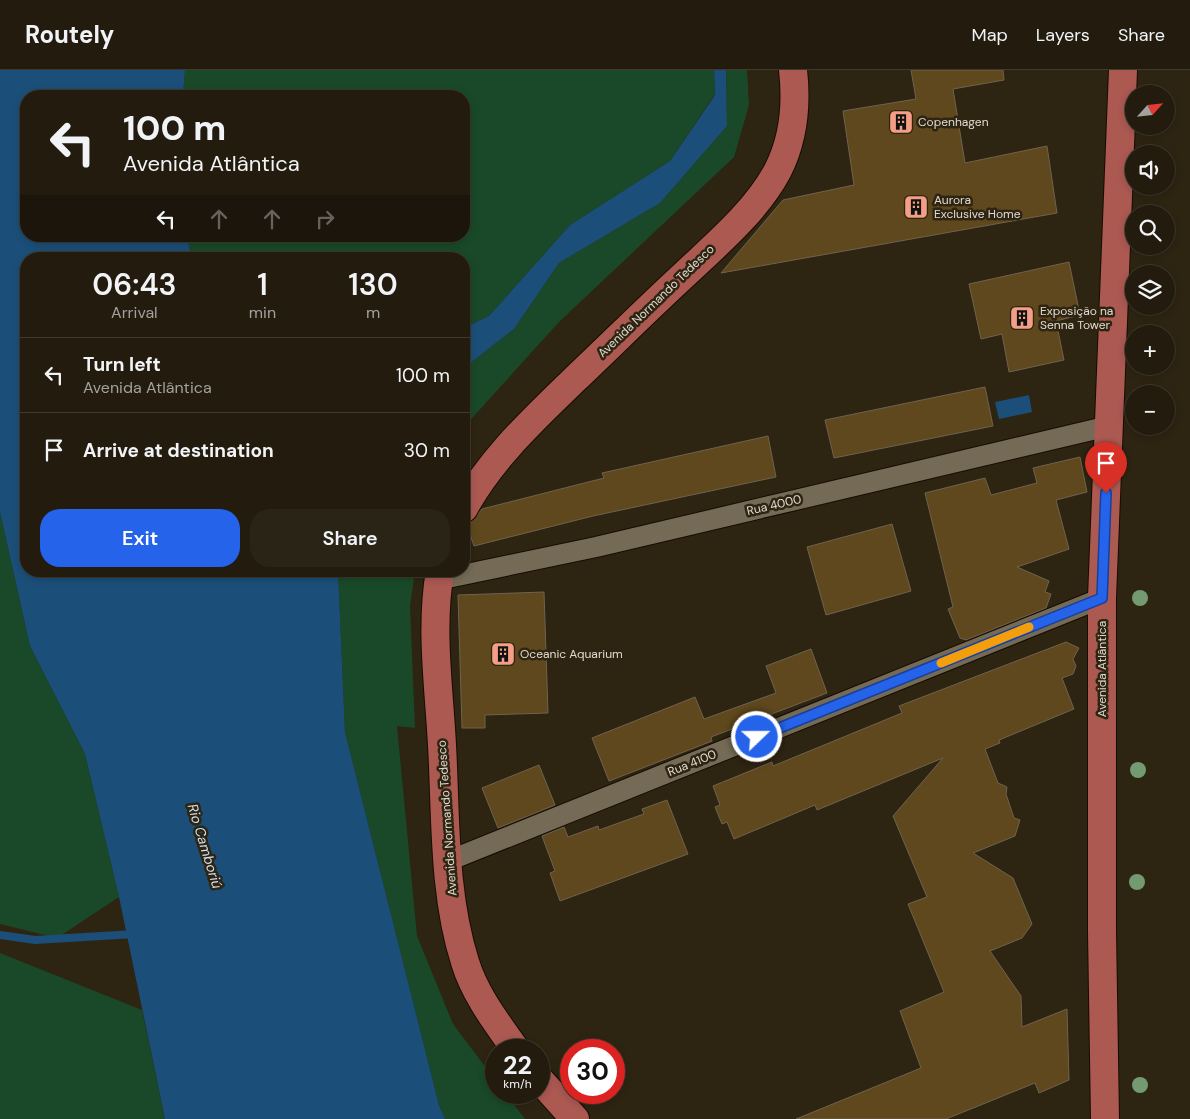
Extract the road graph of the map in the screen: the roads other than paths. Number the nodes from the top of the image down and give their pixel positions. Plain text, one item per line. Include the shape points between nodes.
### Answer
1 (793, 70) edge
2 (1123, 70) edge
3 (1109, 426) junction
4 (470, 497) edge
5 (470, 570) edge
6 (439, 577) edge
7 (1102, 598) junction
8 (448, 862) junction
9 (508, 1039) edge
10 (550, 1091) edge
11 (575, 1119) edge
12 (1105, 1119) edge

1 - 4 main road, Avenida Normando Tedesco via 795,108 792,133 777,171 760,197 713,247 533,419 499,457
2 - 3 main road, Avenida Atlântica
3 - 5 street, Rua 4000 via 596,547
3 - 7 main road, Avenida Atlântica
6 - 8 main road, Avenida Normando Tedesco via 436,634
7 - 8 street, Rua 4100
7 - 12 main road, Avenida Atlântica
8 - 9 main road, Avenida Normando Tedesco via 454,914 466,965 490,1012
10 - 11 main road

